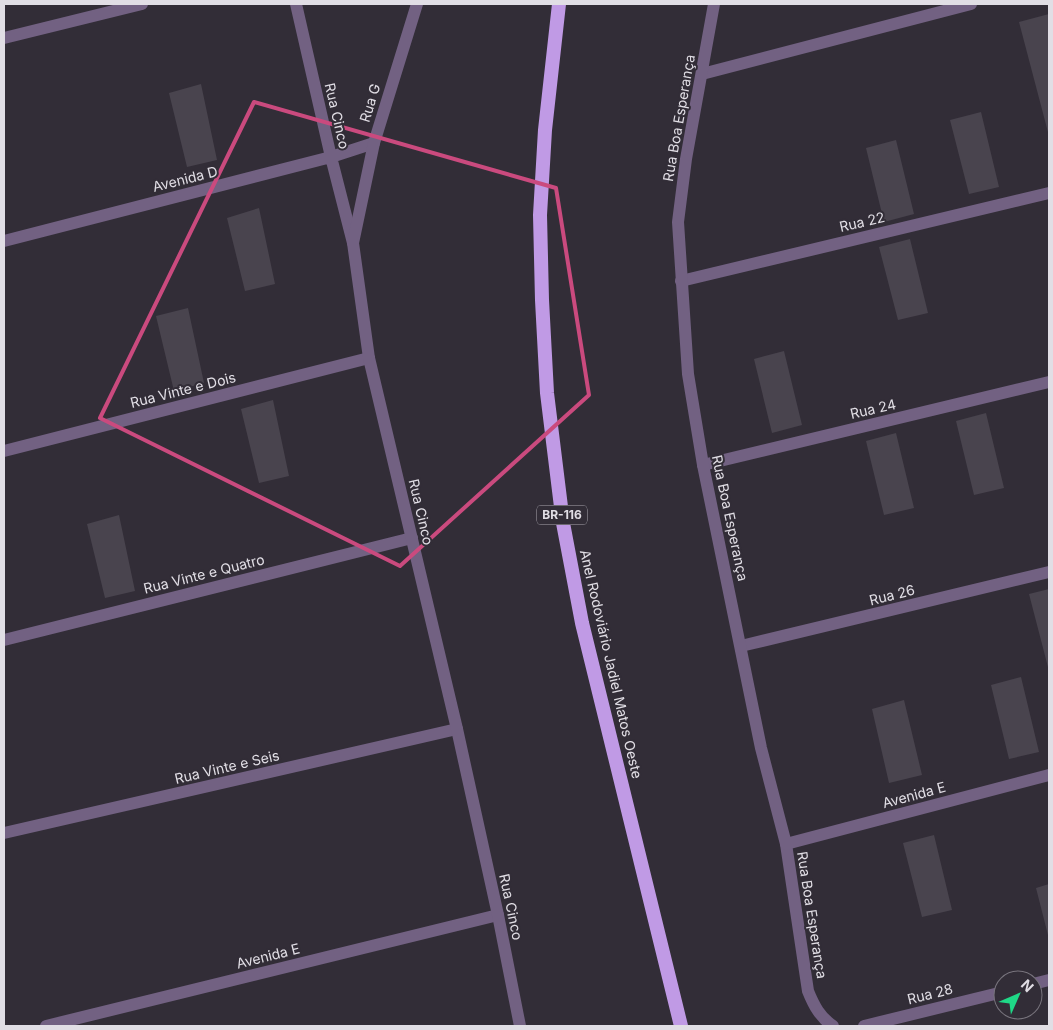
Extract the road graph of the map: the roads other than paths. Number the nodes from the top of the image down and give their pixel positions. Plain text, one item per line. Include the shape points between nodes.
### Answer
1 (142, 4) edge
2 (296, 4) edge
3 (417, 4) edge
4 (559, 4) edge
5 (714, 4) edge
6 (971, 4) edge
7 (4, 38) edge
8 (702, 74) junction
9 (374, 143) junction
10 (331, 157) junction
11 (1049, 193) edge
12 (4, 241) edge
13 (353, 243) junction
14 (681, 280) junction
15 (369, 358) junction
16 (1049, 382) edge
17 (4, 451) edge
18 (703, 465) junction
19 (412, 538) junction
20 (1049, 572) edge
21 (4, 640) edge
22 (741, 646) junction
23 (457, 729) junction
24 (1049, 775) edge
25 (4, 833) edge
26 (786, 844) junction
27 (498, 915) junction
28 (993, 994) edge
29 (681, 1024) edge
30 (46, 1026) edge
31 (520, 1026) edge
32 (833, 1026) edge
33 (864, 1026) edge

1 - 7 street
2 - 10 street, Rua Cinco
3 - 9 street, Rua G
4 - 29 highway, Anel Rodoviário Jadiel Matos Oeste / BR-116 via 545,130 540,215 547,393 563,523 582,623
5 - 8 street, Rua Boa Esperança
6 - 8 street
8 - 14 street, Rua Boa Esperança via 678,222
9 - 10 street, Avenida D
9 - 13 street, Rua G
10 - 12 street, Avenida D
10 - 13 street, Rua Cinco
11 - 14 street, Rua 22
13 - 15 street, Rua Cinco
14 - 18 street, Rua Boa Esperança via 688,374
15 - 17 street, Rua Vinte e Dois
15 - 19 street, Rua Cinco
16 - 18 street, Rua 24
18 - 22 street, Rua Boa Esperança
19 - 21 street, Rua Vinte e Quatro
19 - 23 street, Rua Cinco
20 - 22 street, Rua 26
22 - 26 street, Rua Boa Esperança via 761,748
23 - 25 street, Rua Vinte e Seis
23 - 27 street, Rua Cinco
24 - 26 street, Avenida E
26 - 32 street, Rua Boa Esperança via 808,991 814,1007
27 - 30 street, Avenida E
27 - 31 street, Rua Cinco
28 - 33 street, Rua 28

